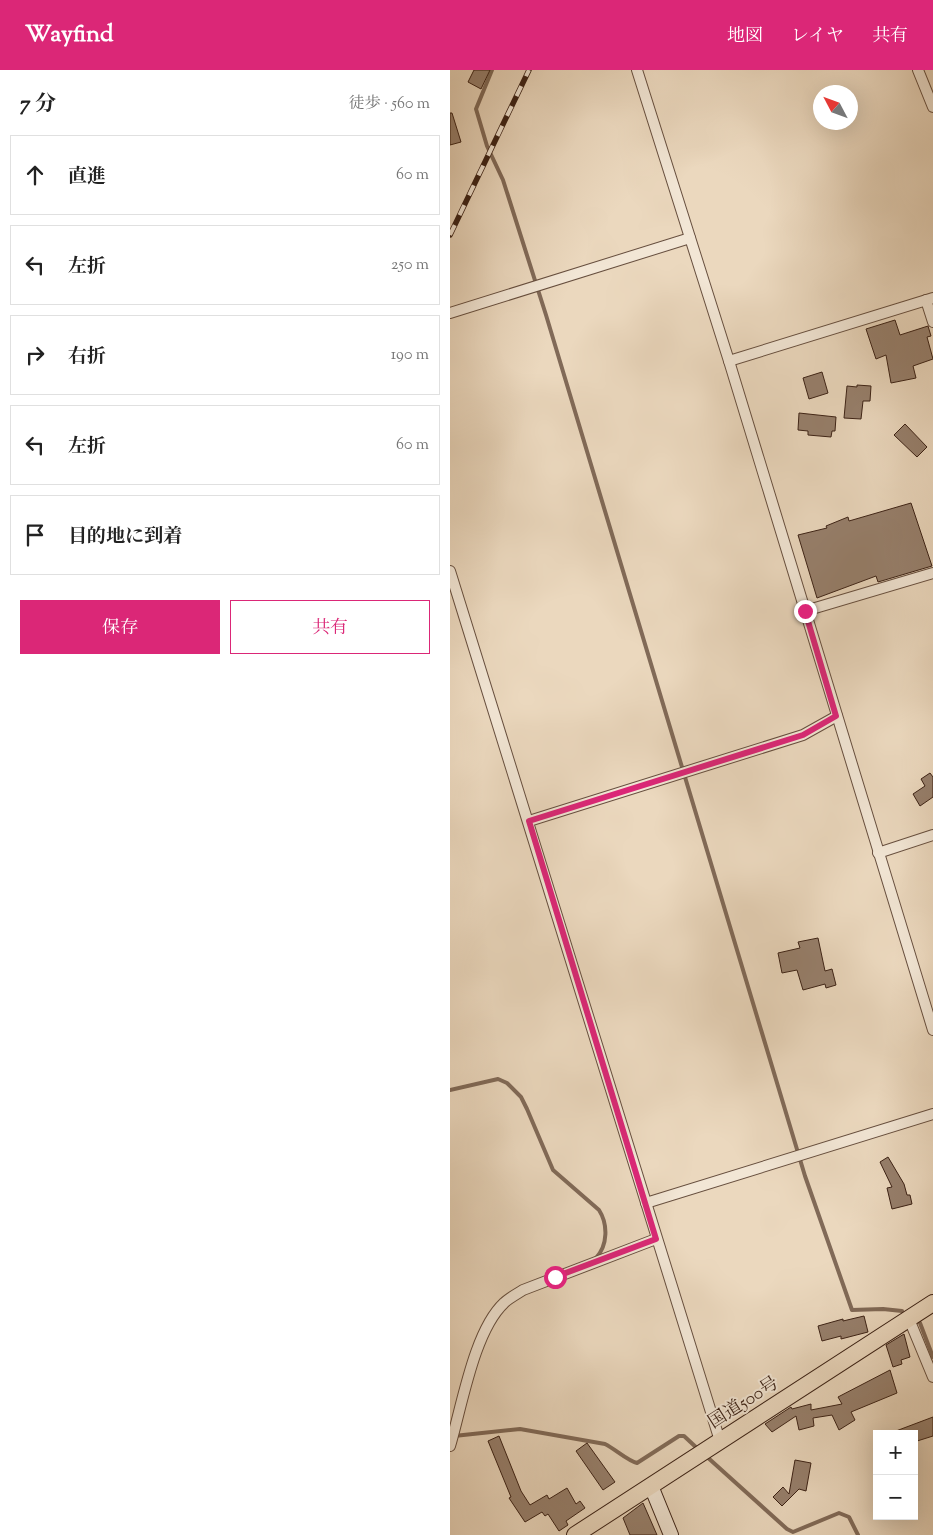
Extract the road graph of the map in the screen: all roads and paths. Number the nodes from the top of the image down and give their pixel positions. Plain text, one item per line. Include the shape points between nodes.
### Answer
1 (637, 70) edge
2 (918, 70) edge
3 (933, 107) edge
4 (690, 238) junction
5 (929, 299) edge
6 (450, 313) edge
7 (933, 322) edge
8 (730, 361) junction
9 (450, 571) edge
10 (933, 573) edge
11 (805, 611) junction
12 (836, 716) junction
13 (529, 821) junction
14 (933, 835) edge
15 (920, 840) junction
16 (933, 845) edge
17 (878, 853) junction
18 (933, 1030) edge
19 (933, 1114) edge
20 (646, 1203) junction
21 (656, 1239) junction
22 (933, 1303) edge
23 (909, 1318) junction
24 (933, 1377) edge
25 (720, 1441) junction
26 (450, 1446) edge
27 (651, 1486) junction
28 (575, 1535) edge
29 (671, 1535) edge

1 - 4 street
2 - 3 street
4 - 6 street
4 - 8 street
5 - 7 street
5 - 8 street
8 - 11 street
9 - 13 street
10 - 11 street
11 - 12 street
12 - 13 street via 803,735
12 - 17 street
13 - 20 street
14 - 15 street
15 - 16 street
15 - 17 street
17 - 18 street
19 - 20 street
20 - 21 street
21 - 25 street
21 - 26 street via 523,1290 504,1303 489,1322 476,1351
22 - 23 highway, 国道500号
23 - 24 street
23 - 25 highway, 国道500号
25 - 27 highway, 国道500号
27 - 28 highway, 国道500号
27 - 29 main road

